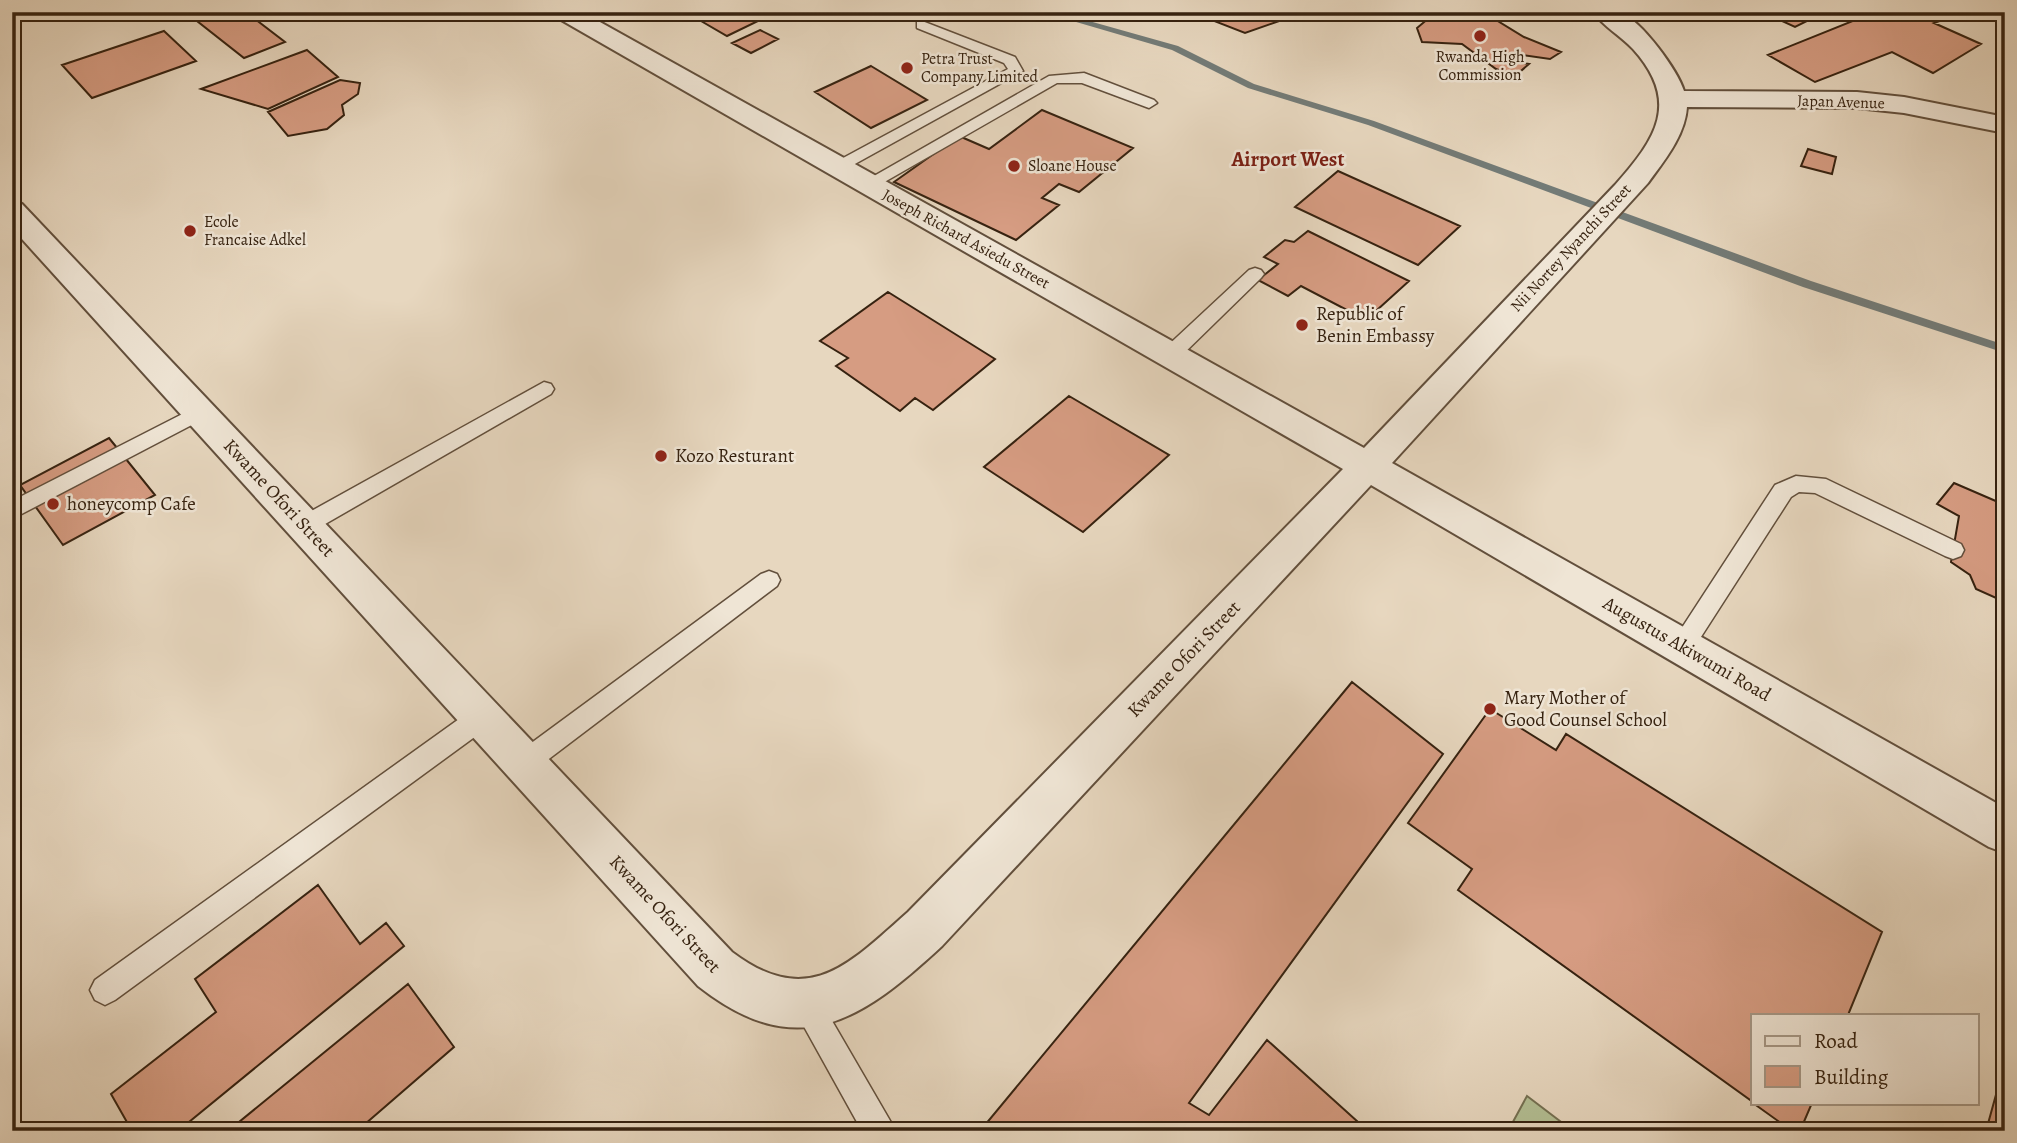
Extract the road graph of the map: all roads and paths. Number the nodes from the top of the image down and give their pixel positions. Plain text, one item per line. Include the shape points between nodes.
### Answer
1 (564, 12) edge
2 (1605, 12) edge
3 (922, 24) dead end
4 (1676, 99) junction
5 (1149, 103) dead end
6 (2005, 125) edge
7 (838, 167) junction
8 (868, 184) junction
9 (12, 210) edge
10 (1255, 274) dead end
11 (1171, 355) junction
12 (544, 389) dead end
13 (200, 412) junction
14 (1369, 467) junction
15 (12, 511) edge
16 (305, 525) junction
17 (1953, 550) dead end
18 (769, 580) dead end
19 (1682, 647) junction
20 (482, 717) junction
21 (524, 763) junction
22 (2005, 832) edge
23 (104, 990) dead end
24 (807, 1005) junction
25 (880, 1131) edge

1 - 7 street, Joseph Richard Asiedu Street
2 - 4 street via 1649,54
3 - 7 lane via 1010,60 1016,71
4 - 6 street, Japan Avenue via 1857,100
4 - 14 street, Nii Nortey Nyanchi Street via 1673,118 1657,149 1620,198
5 - 8 lane via 1084,78 1054,79
7 - 8 street, Joseph Richard Asiedu Street
8 - 11 street, Joseph Richard Asiedu Street
9 - 13 street, Kwame Ofori Street
10 - 11 lane
11 - 14 street, Joseph Richard Asiedu Street
12 - 16 lane
13 - 15 lane
13 - 16 street, Kwame Ofori Street
14 - 19 street, Augustus Akiwumi Road
14 - 24 street, Kwame Ofori Street via 925,929 866,980 838,998
16 - 20 street, Kwame Ofori Street
17 - 19 lane via 1818,485 1796,484 1783,491
18 - 21 lane
19 - 22 street, Augustus Akiwumi Road
20 - 21 street, Kwame Ofori Street
20 - 23 lane
21 - 24 street, Kwame Ofori Street via 715,969 739,989 768,1000
24 - 25 lane

